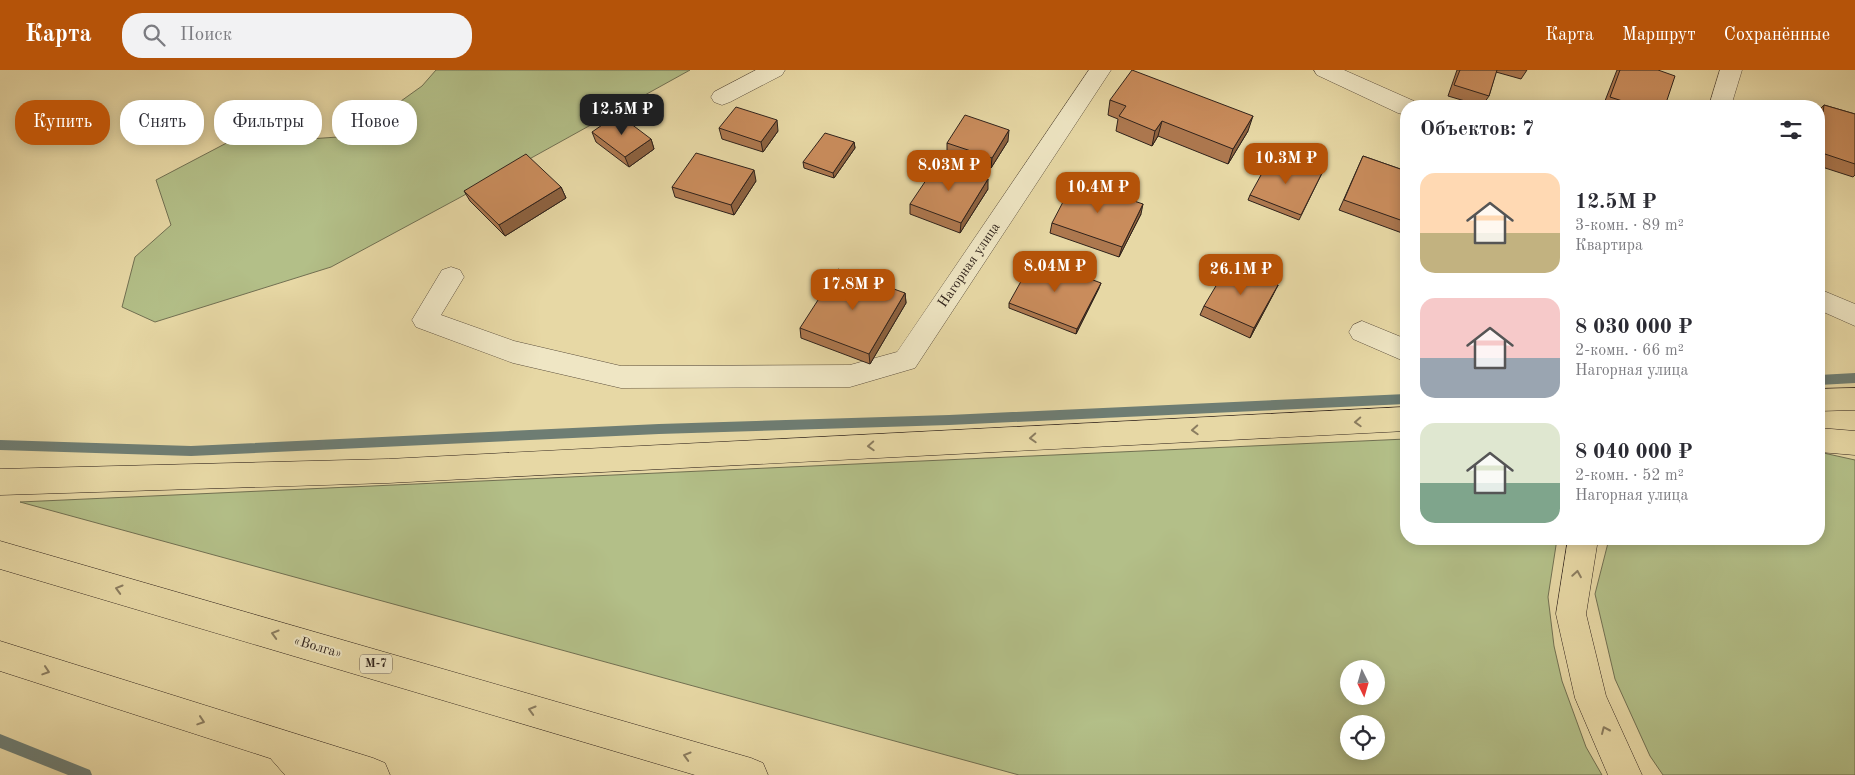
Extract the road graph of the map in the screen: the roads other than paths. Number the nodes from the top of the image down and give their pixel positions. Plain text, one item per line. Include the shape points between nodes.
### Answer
1 (774, 70) edge
2 (1100, 70) edge
3 (1326, 70) edge
4 (1731, 70) edge
5 (722, 97) dead end
6 (1722, 100) edge
7 (1400, 104) edge
8 (451, 277) dead end
9 (1825, 302) edge
10 (1855, 316) edge
11 (1362, 332) dead end
12 (1400, 348) edge
13 (1855, 399) edge
14 (1825, 400) edge
15 (1400, 419) edge
16 (1825, 440) edge
17 (1855, 443) edge
18 (0, 482) edge
19 (1582, 545) edge
20 (0, 555) edge
21 (0, 656) edge
22 (283, 747) junction
23 (306, 775) edge
24 (372, 775) edge
25 (751, 775) edge
26 (1625, 775) edge

1 - 5 street
2 - 8 street, Нагорная улица via 906,360 850,376 621,377 513,352 425,320
3 - 7 street
4 - 6 street
9 - 10 street
11 - 12 street
13 - 14 main road
15 -> 18 main road via 388,471
16 - 17 main road
26 -> 19 main road via 1591,698 1571,614
25 -> 20 main road, «Волга» / М-7
21 -> 22 main road
22 - 23 main road
22 - 24 main road

